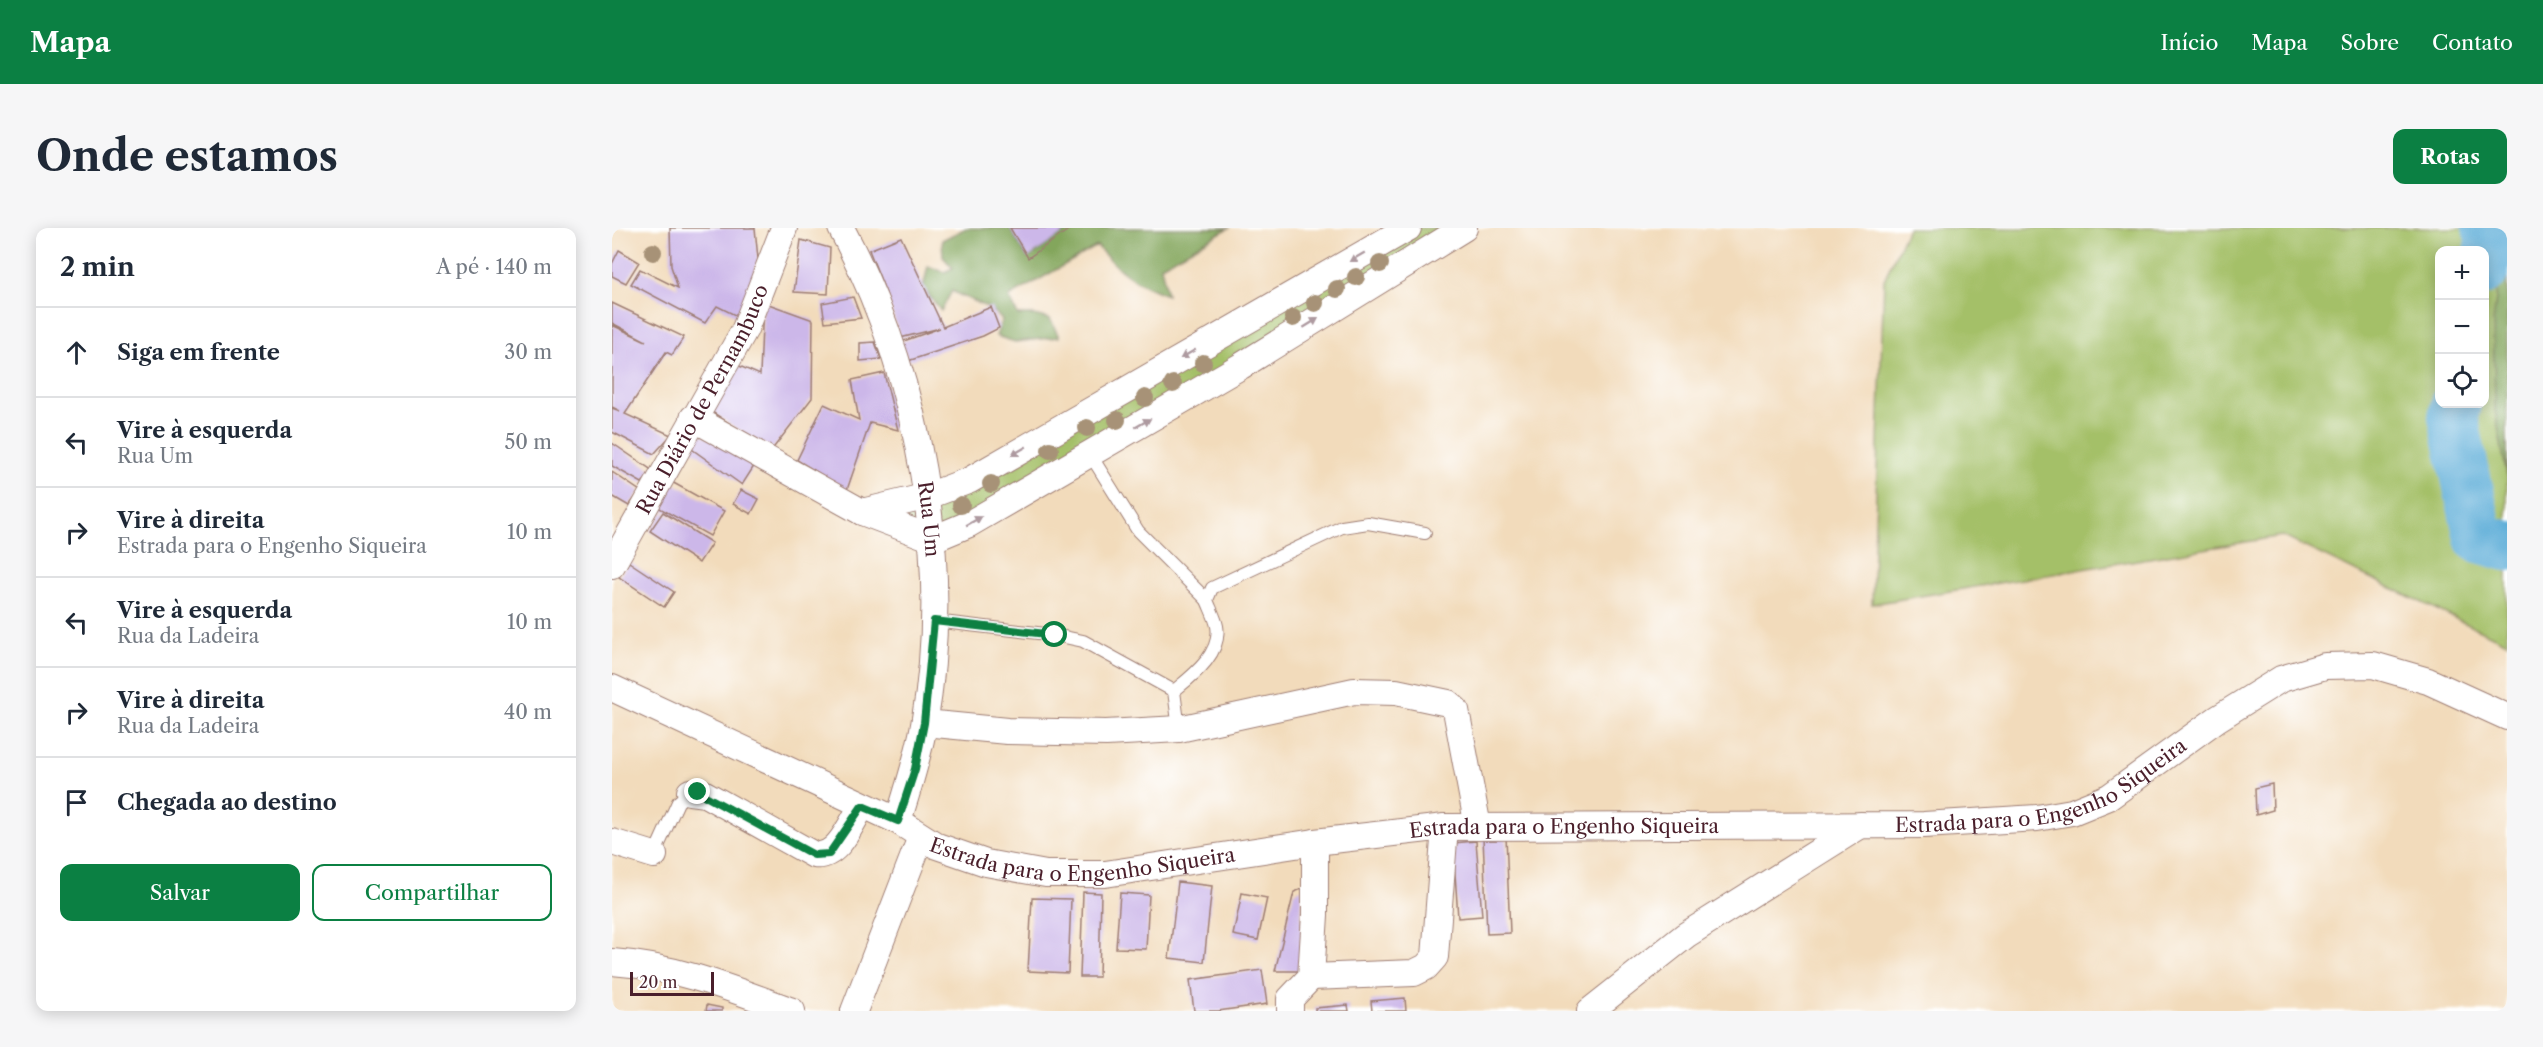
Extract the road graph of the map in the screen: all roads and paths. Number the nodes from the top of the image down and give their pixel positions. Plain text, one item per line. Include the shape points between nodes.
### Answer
1 (784, 228) edge
2 (841, 228) edge
3 (1408, 228) edge
4 (1464, 228) edge
5 (1224, 333) junction
6 (1241, 366) junction
7 (693, 418) junction
8 (1090, 454) junction
9 (928, 496) junction
10 (862, 512) junction
11 (1425, 533) dead end
12 (933, 539) junction
13 (612, 565) edge
14 (1207, 600) junction
15 (934, 621) junction
16 (612, 687) edge
17 (1174, 691) junction
18 (2507, 717) edge
19 (924, 723) junction
20 (1179, 729) junction
21 (690, 792) joint
22 (862, 806) junction
23 (898, 821) junction
24 (1861, 825) junction
25 (1445, 827) junction
26 (1478, 827) junction
27 (921, 837) junction
28 (612, 842) edge
29 (1315, 842) junction
30 (654, 855) joint
31 (612, 962) edge
32 (1311, 977) junction
33 (792, 1011) edge
34 (854, 1011) edge
35 (1290, 1011) edge
36 (1590, 1011) edge

1 - 7 street, Rua Diário de Pernambuco via 746,329
2 - 9 street, Rua Um via 878,305 906,397
3 -> 5 street
6 -> 4 street
5 - 6 street
5 -> 9 street via 970,480
8 -> 6 street
7 - 10 street
7 - 13 street, Rua Diário de Pernambuco
12 -> 8 street via 969,524
8 - 14 lane via 1138,531
9 - 10 street
9 - 12 street, Rua Um
10 - 12 street
11 - 14 lane via 1368,523 1342,527 1212,588
12 - 15 street, Rua Um
14 - 17 lane via 1217,636 1199,670
15 - 17 lane via 1055,635 1083,642
15 - 19 street, Rua Um
16 - 22 street, Estrada para o Engenho Siqueira
17 - 20 lane
18 - 24 street, Estrada para o Engenho Siqueira via 2428,681 2373,666 2325,666 2281,679 2217,719 2109,797 2072,812 1924,825
19 - 20 street via 1029,732
19 - 23 street, Rua Um via 915,769
20 - 26 street via 1354,691 1396,692 1448,703 1456,710 1460,724
21 - 22 street via 705,794 822,856 834,850
21 - 30 lane via 678,802
22 - 23 street, Estrada para o Engenho Siqueira
23 - 27 street, Estrada para o Engenho Siqueira
24 - 26 street, Estrada para o Engenho Siqueira
24 - 36 street via 1686,935
25 - 26 street, Estrada para o Engenho Siqueira
25 - 29 street, Estrada para o Engenho Siqueira
25 - 32 street via 1435,957 1414,973
27 - 29 street, Estrada para o Engenho Siqueira via 986,863 1046,874 1105,874
27 - 34 street
28 - 30 street
29 - 32 street via 1316,915
31 - 33 street via 646,964 688,974
32 - 35 street via 1290,999

